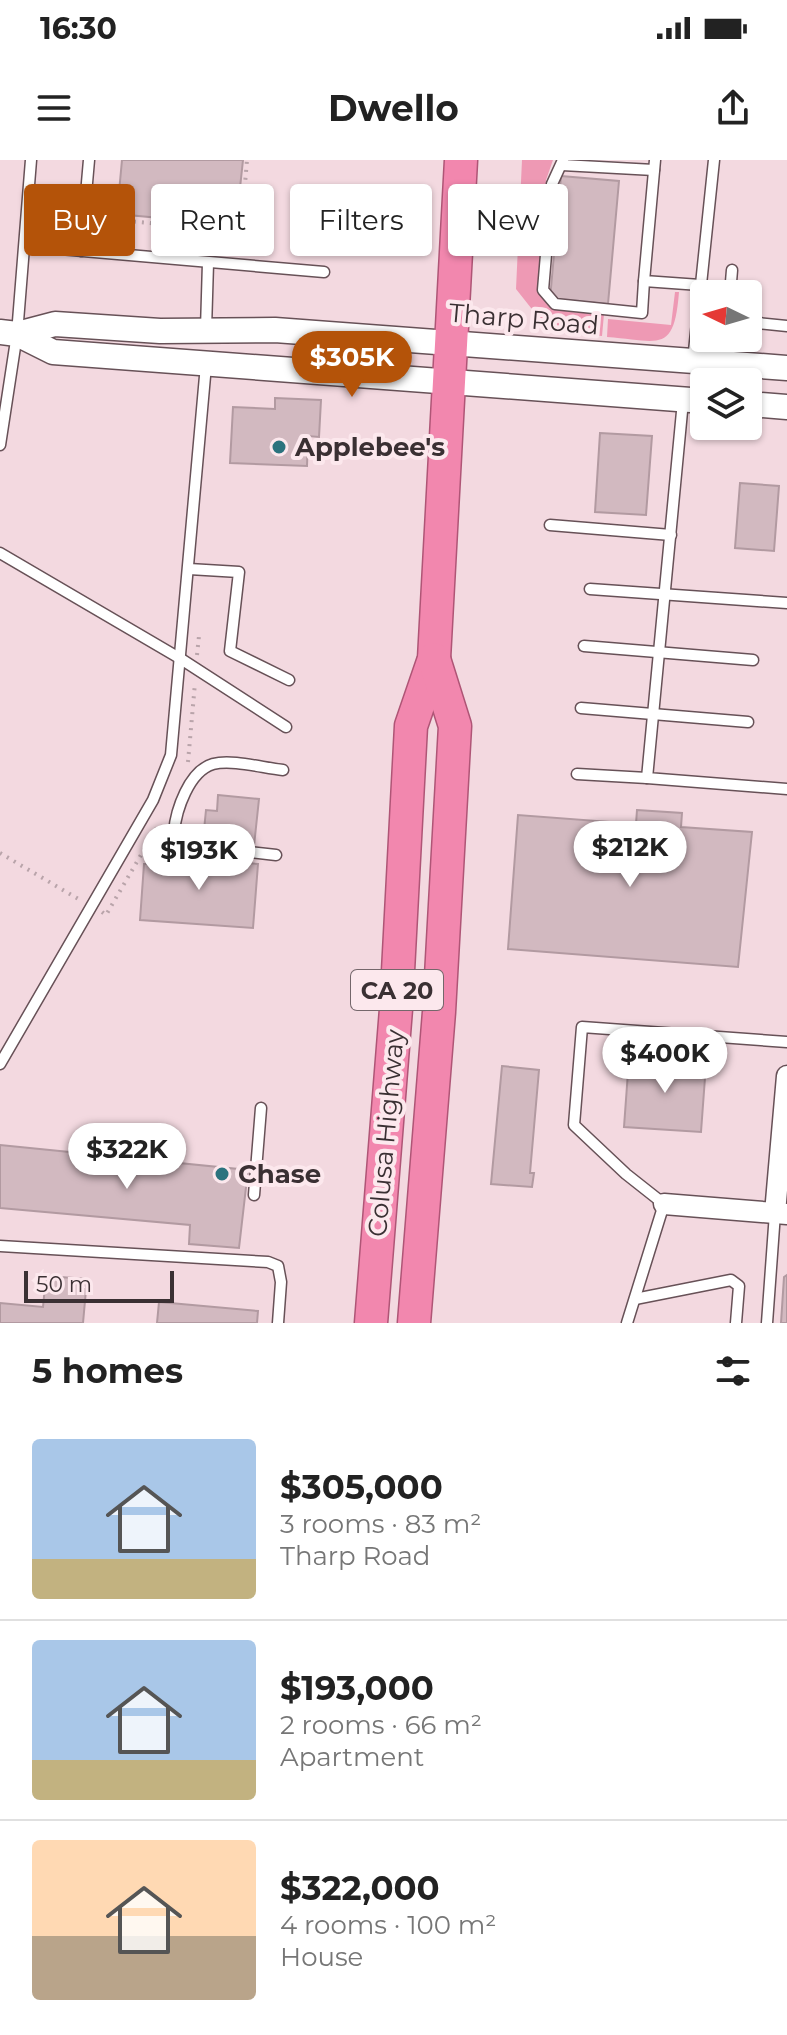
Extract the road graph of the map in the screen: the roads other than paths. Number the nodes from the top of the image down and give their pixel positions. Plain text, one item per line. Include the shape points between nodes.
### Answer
1 (31, 160) edge
2 (89, 160) edge
3 (461, 160) edge
4 (714, 160) edge
5 (562, 162) edge
6 (654, 165) edge
7 (29, 184) edge
8 (87, 184) edge
9 (24, 251) edge
10 (134, 256) edge
11 (208, 263) junction
12 (732, 270) dead end
13 (324, 272) dead end
14 (701, 280) edge
15 (731, 280) edge
16 (644, 281) junction
17 (690, 284) edge
18 (762, 323) edge
19 (787, 326) edge
20 (206, 331) junction
21 (8, 333) edge
22 (449, 341) junction
23 (694, 352) edge
24 (693, 361) junction
25 (206, 363) junction
26 (787, 368) edge
27 (448, 382) junction
28 (690, 400) edge
29 (762, 405) edge
30 (787, 407) edge
31 (690, 423) edge
32 (0, 445) edge
33 (550, 525) dead end
34 (671, 535) junction
35 (0, 553) edge
36 (189, 569) junction
37 (590, 589) dead end
38 (665, 593) junction
39 (787, 603) edge
40 (584, 646) dead end
41 (659, 652) junction
42 (181, 659) junction
43 (434, 659) junction
44 (753, 660) dead end
45 (289, 680) dead end
46 (581, 708) dead end
47 (653, 714) junction
48 (748, 722) dead end
49 (286, 727) dead end
50 (283, 770) dead end
51 (577, 774) dead end
52 (647, 778) junction
53 (787, 789) edge
54 (276, 855) dead end
55 (787, 1042) edge
56 (0, 1064) edge
57 (787, 1076) edge
58 (261, 1108) dead end
59 (254, 1195) dead end
60 (664, 1204) junction
61 (781, 1214) edge
62 (0, 1246) edge
63 (635, 1299) junction
64 (278, 1323) edge
65 (371, 1323) edge
66 (414, 1323) edge
67 (627, 1323) edge
68 (736, 1323) edge
69 (767, 1323) edge

1 - 7 lane
2 - 8 lane
3 - 22 highway, Colusa Highway / CA 20
4 - 14 lane
5 - 6 lane
5 - 16 lane via 552,184 543,290 548,301 642,313
6 - 16 lane
9 - 21 lane
10 - 11 lane
11 - 13 lane
11 - 20 lane
12 - 15 lane
16 - 17 lane
18 - 19 lane
20 - 21 street, Tharp Road via 55,324
20 - 22 street, Tharp Road
21 - 25 street via 53,352
21 - 32 lane
22 - 24 street, Tharp Road
22 - 27 highway, Colusa Highway / CA 20
23 - 24 lane
24 - 26 street, Tharp Road
25 - 27 street
25 - 36 lane
27 - 28 street
27 - 43 highway, Colusa Highway / CA 20
29 - 30 street
31 - 34 lane
33 - 34 lane
34 - 38 lane
35 - 42 lane
36 - 42 lane
36 - 45 lane via 239,572 230,651
37 - 38 lane
38 - 39 lane
38 - 41 lane
40 - 41 lane
41 - 44 lane
41 - 47 lane
42 - 49 lane
42 - 56 lane via 171,755 153,800
43 - 65 highway, Colusa Highway / CA 20 via 411,726 397,995
43 - 66 highway, Colusa Highway / CA 20 via 455,726
46 - 47 lane
47 - 48 lane
47 - 52 lane
50 - 54 lane via 214,764 198,774 176,812 174,832 187,845
51 - 52 lane
52 - 53 lane
55 - 60 lane via 582,1027 574,1125
57 - 61 street
58 - 59 lane
60 - 61 street
60 - 63 lane
61 - 69 lane
62 - 64 lane via 268,1262 278,1266 281,1282
63 - 67 lane
63 - 68 lane via 731,1280 739,1286

